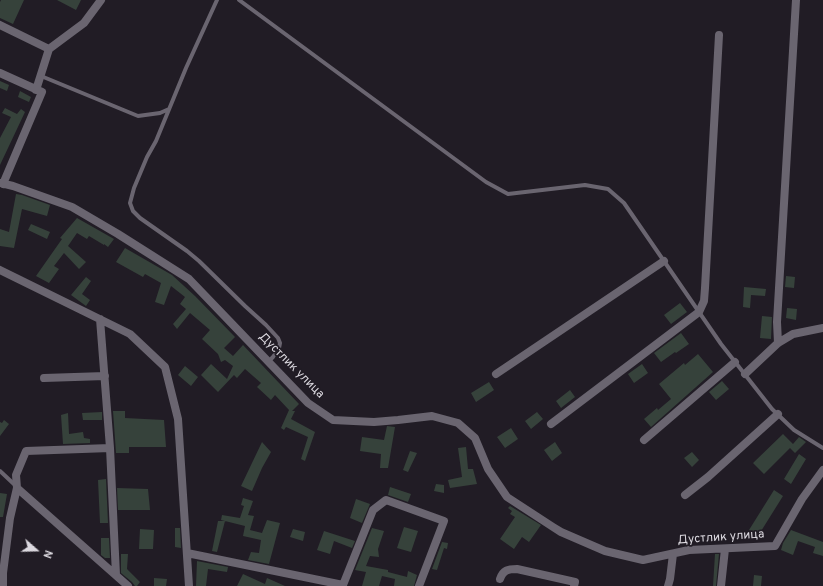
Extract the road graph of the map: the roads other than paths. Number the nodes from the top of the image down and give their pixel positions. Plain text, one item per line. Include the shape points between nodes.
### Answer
1 (101, 0) edge
2 (217, 0) edge
3 (239, 0) edge
4 (796, 0) edge
5 (0, 25) edge
6 (719, 35) dead end
7 (49, 49) junction
8 (0, 72) edge
9 (41, 76) junction
10 (36, 90) junction
11 (169, 109) junction
12 (1, 183) edge
13 (664, 261) junction
14 (0, 270) edge
15 (699, 312) junction
16 (100, 319) junction
17 (823, 328) edge
18 (778, 343) junction
19 (268, 362) junction
20 (736, 362) junction
21 (496, 374) dead end
22 (745, 374) junction
23 (105, 376) junction
24 (44, 378) dead end
25 (778, 414) junction
26 (551, 424) dead end
27 (644, 440) dead end
28 (110, 448) junction
29 (823, 448) edge
30 (823, 470) edge
31 (0, 471) edge
32 (18, 488) junction
33 (685, 495) dead end
34 (725, 549) junction
35 (187, 553) junction
36 (673, 554) junction
37 (116, 575) junction
38 (500, 579) dead end
39 (3, 586) edge
40 (128, 586) edge
41 (189, 586) edge
42 (419, 586) edge
43 (574, 586) edge
44 (668, 586) edge
45 (721, 586) edge

1 - 7 street via 84,23
2 - 11 lane
3 - 13 lane via 486,182 508,194 585,185 608,189 624,202
4 - 18 street via 777,314
5 - 7 street
6 - 15 street via 705,288 704,301
7 - 9 street
8 - 10 street
9 - 10 street
9 - 11 lane via 138,116
10 - 12 street via 42,92
11 - 19 lane via 134,188 130,203 133,211 199,261 278,338 279,348
12 - 19 street, Дустлик улица via 72,207 189,279
13 - 15 lane
13 - 21 street
14 - 16 street
15 - 20 lane
15 - 26 street
16 - 23 street
16 - 35 street via 130,334 164,367 178,419
17 - 18 street via 793,334
18 - 22 street
19 - 36 street, Дустлик улица via 308,403 333,420 374,422 432,416 458,423 475,438 488,469 507,497 561,532 605,551 642,560
20 - 22 lane
20 - 27 street
22 - 25 lane
23 - 24 street
23 - 28 street
25 - 29 lane via 794,430
25 - 33 street
28 - 32 street via 26,451 16,475
28 - 37 street
30 - 34 street, Дустлик улица via 802,499 775,546
31 - 32 lane
32 - 37 street
32 - 39 street via 10,518
34 - 36 street, Дустлик улица via 689,550
34 - 45 street
35 - 41 street
35 - 42 street via 343,585 373,510 386,500 444,521
36 - 44 street
37 - 40 street
38 - 43 street via 509,569 517,569 574,582

